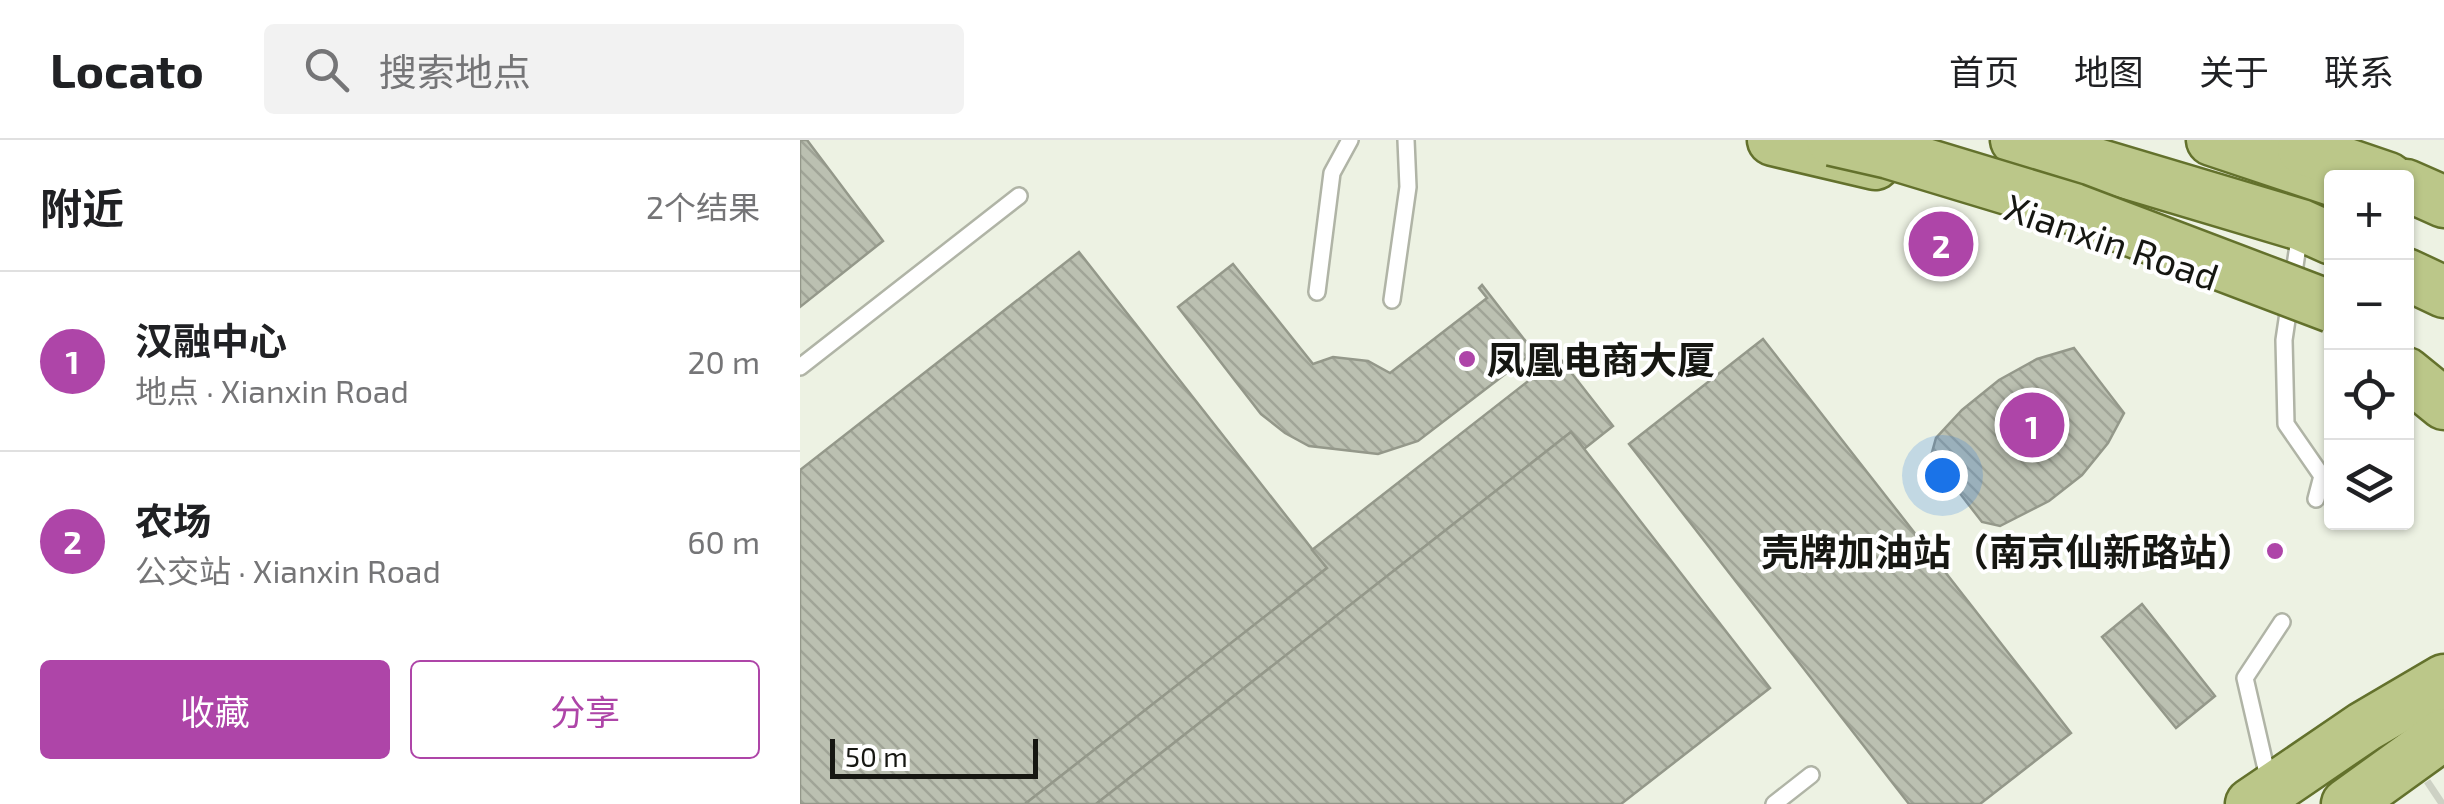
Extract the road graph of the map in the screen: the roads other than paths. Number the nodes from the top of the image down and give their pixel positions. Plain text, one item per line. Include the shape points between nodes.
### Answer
1 (1350, 140) edge
2 (1406, 140) edge
3 (1773, 140) edge
4 (1832, 140) edge
5 (2016, 140) edge
6 (2212, 140) edge
7 (2277, 140) edge
8 (2365, 170) edge
9 (2324, 177) edge
10 (2414, 189) edge
11 (1019, 196) dead end
12 (2444, 202) edge
13 (2414, 215) edge
14 (2444, 228) edge
15 (2316, 232) edge
16 (2414, 278) edge
17 (1318, 292) dead end
18 (2444, 292) edge
19 (1392, 300) dead end
20 (2324, 308) edge
21 (2324, 309) edge
22 (2409, 350) edge
23 (2414, 359) edge
24 (800, 367) edge
25 (2444, 371) edge
26 (2414, 380) edge
27 (2444, 404) edge
28 (2316, 499) dead end
29 (2282, 622) dead end
30 (2444, 680) edge
31 (2444, 698) edge
32 (2444, 734) edge
33 (1811, 775) dead end
34 (2275, 800) edge
35 (1774, 804) edge
36 (2347, 804) edge

1 - 17 lane via 1332,173
2 - 19 lane via 1408,188
3 - 21 main road, Xianxin Road via 1917,174 2298,306
4 - 20 main road, bridge via 2074,208
5 - 15 main road, Xianxin Road
6 - 9 main road
7 - 8 main road
10 - 12 main road
11 - 24 lane
13 - 14 main road
15 - 28 lane via 2284,340 2286,424 2322,476
16 - 18 main road
22 - 25 main road
23 - 25 main road
26 - 27 main road
29 - 34 lane via 2245,678
30 - 34 main road via 2364,727
31 - 34 main road via 2383,748
32 - 36 main road
33 - 35 lane

